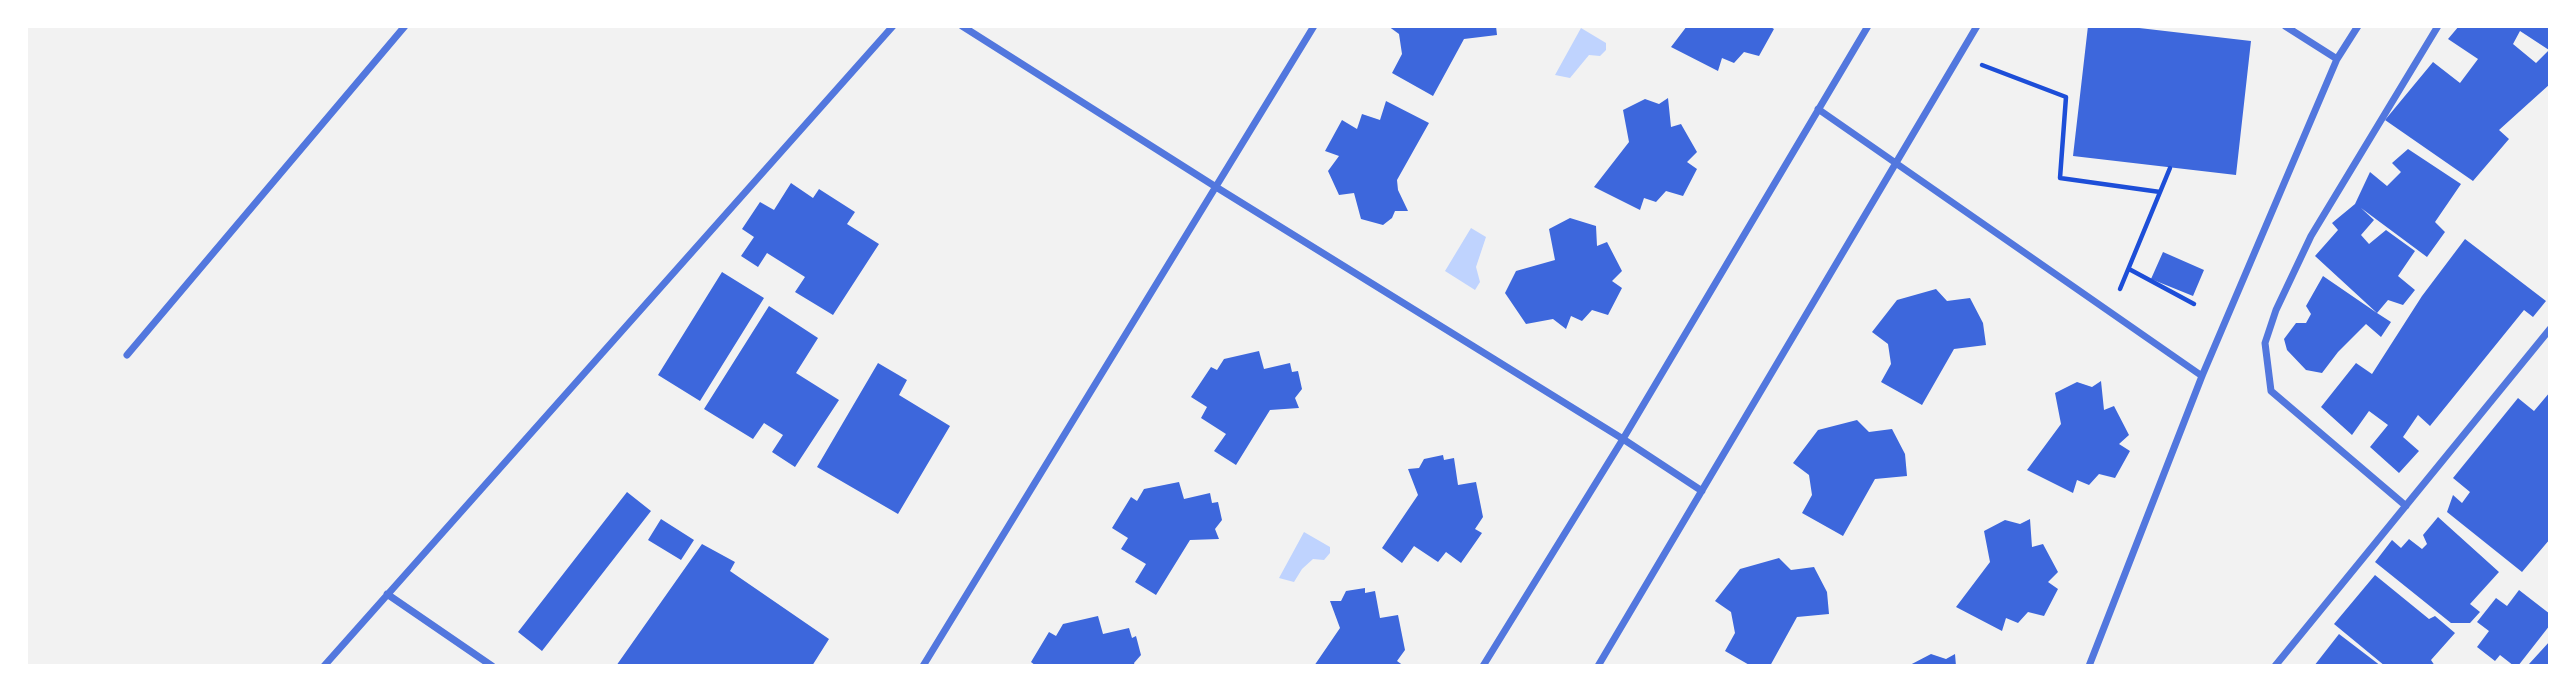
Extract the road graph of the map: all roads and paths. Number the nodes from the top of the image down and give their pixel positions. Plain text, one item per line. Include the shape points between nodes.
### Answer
1 (405, 26) edge
2 (893, 26) edge
3 (962, 26) edge
4 (1314, 26) edge
5 (1868, 26) edge
6 (1977, 26) edge
7 (2285, 26) edge
8 (2358, 26) edge
9 (2438, 26) edge
10 (1961, 54) junction
11 (2337, 59) junction
12 (1818, 109) junction
13 (1895, 164) junction
14 (2170, 168) dead end
15 (1216, 187) junction
16 (2160, 192) junction
17 (2129, 269) junction
18 (2194, 304) dead end
19 (2108, 311) junction
20 (2550, 329) edge
21 (127, 355) dead end
22 (2202, 376) junction
23 (1623, 439) junction
24 (1702, 491) junction
25 (2406, 506) junction
26 (387, 594) junction
27 (324, 666) edge
28 (492, 666) edge
29 (923, 666) edge
30 (1483, 666) edge
31 (1598, 666) edge
32 (2089, 666) edge
33 (2275, 666) edge

1 - 21 street
2 - 26 street
3 - 15 street
4 - 15 street
5 - 12 street
6 - 10 street
7 - 11 street
8 - 11 street
9 - 25 street via 2311,236 2265,343 2271,391
10 - 13 street
10 - 16 path via 2066,97 2060,178
11 - 22 street
12 - 13 street
12 - 23 street
13 - 19 street
13 - 24 street
14 - 16 path
15 - 23 street
15 - 29 street
16 - 17 path
17 - 18 path
17 - 19 path
19 - 22 street
20 - 25 street
22 - 32 street
23 - 24 street
23 - 30 street
24 - 31 street
25 - 33 street
26 - 27 street
26 - 28 street

